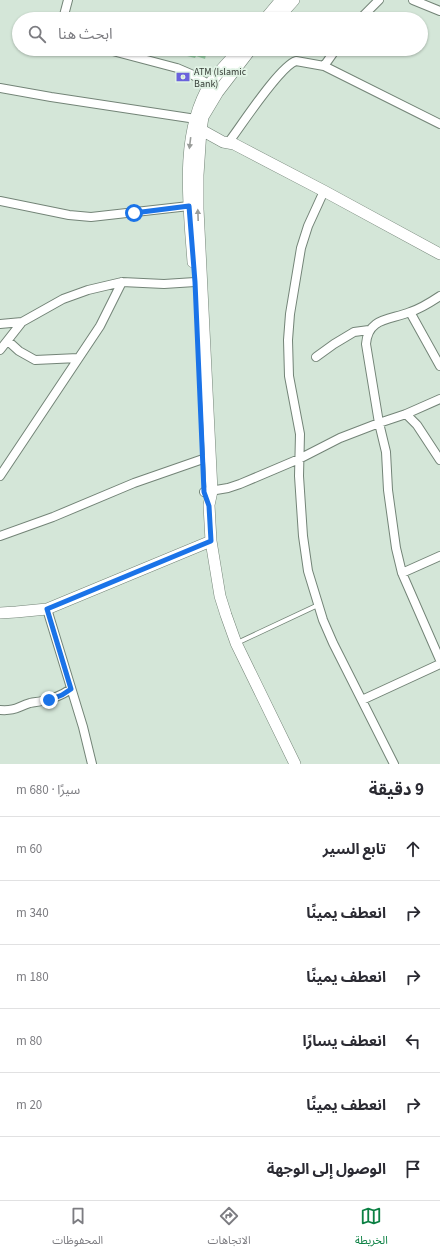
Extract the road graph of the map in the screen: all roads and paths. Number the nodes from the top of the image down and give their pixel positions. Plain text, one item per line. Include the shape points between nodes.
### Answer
1 (68, 0) edge
2 (281, 0) edge
3 (294, 0) edge
4 (379, 0) edge
5 (413, 0) edge
6 (440, 11) edge
7 (64, 12) edge
8 (271, 12) edge
9 (283, 12) edge
10 (367, 12) edge
11 (132, 56) edge
12 (234, 56) edge
13 (246, 56) edge
14 (331, 56) edge
15 (324, 66) junction
16 (210, 85) junction
17 (0, 88) edge
18 (198, 124) junction
19 (440, 124) edge
20 (233, 142) junction
21 (324, 191) junction
22 (0, 201) edge
23 (189, 206) junction
24 (440, 254) edge
25 (122, 282) junction
26 (195, 282) junction
27 (440, 296) edge
28 (410, 312) junction
29 (22, 322) junction
30 (0, 324) edge
31 (369, 330) junction
32 (8, 341) junction
33 (0, 350) edge
34 (316, 356) dead end
35 (78, 358) junction
36 (440, 366) edge
37 (440, 399) edge
38 (406, 414) junction
39 (379, 423) junction
40 (202, 459) junction
41 (299, 459) junction
42 (440, 460) edge
43 (0, 476) edge
44 (208, 492) junction
45 (0, 536) edge
46 (211, 541) junction
47 (440, 556) edge
48 (402, 573) junction
49 (318, 605) junction
50 (47, 609) junction
51 (0, 613) edge
52 (236, 643) junction
53 (440, 660) edge
54 (440, 664) edge
55 (71, 689) junction
56 (362, 700) junction
57 (0, 710) edge
58 (92, 764) edge
59 (295, 764) edge
60 (394, 764) edge

1 - 7 street
2 - 8 main road
3 - 9 main road
4 - 10 street
5 - 6 street
11 - 16 street via 177,68
12 - 16 main road
13 - 18 main road
14 - 15 street
15 - 19 street
15 - 20 street via 292,62 271,84
16 - 18 main road via 200,105
17 - 18 street via 183,118
18 - 20 main road via 223,142
18 -> 23 main road via 190,144
44 -> 18 main road via 198,209
20 - 21 main road
21 - 24 main road
21 - 41 street via 308,226 302,248 289,327 289,376 300,434
22 - 23 street via 91,217
23 - 26 main road
25 - 26 street
25 - 29 street via 64,299
25 - 35 street via 100,326
26 - 40 main road
27 - 28 street
28 - 31 street via 378,322
28 - 36 street
29 - 30 street
29 - 32 street
31 - 34 street via 354,332
31 - 39 street via 366,344
32 - 33 street
32 - 35 street via 35,360
35 - 43 street
37 - 38 street
38 - 39 street
38 - 42 street via 417,425
39 - 41 street via 340,438
39 - 48 street via 386,452 389,497
40 - 44 main road
40 - 45 street
41 - 44 street via 240,484
41 - 49 street via 303,536 308,571
44 - 46 main road
46 - 50 main road
46 - 52 main road via 220,596
47 - 48 street
48 - 53 street
49 - 52 lane
49 - 56 street via 333,643
50 - 51 main road
50 - 55 street
52 - 59 main road
54 - 56 street
55 - 57 street via 56,698 30,703 18,709
55 - 58 street
56 - 60 street

